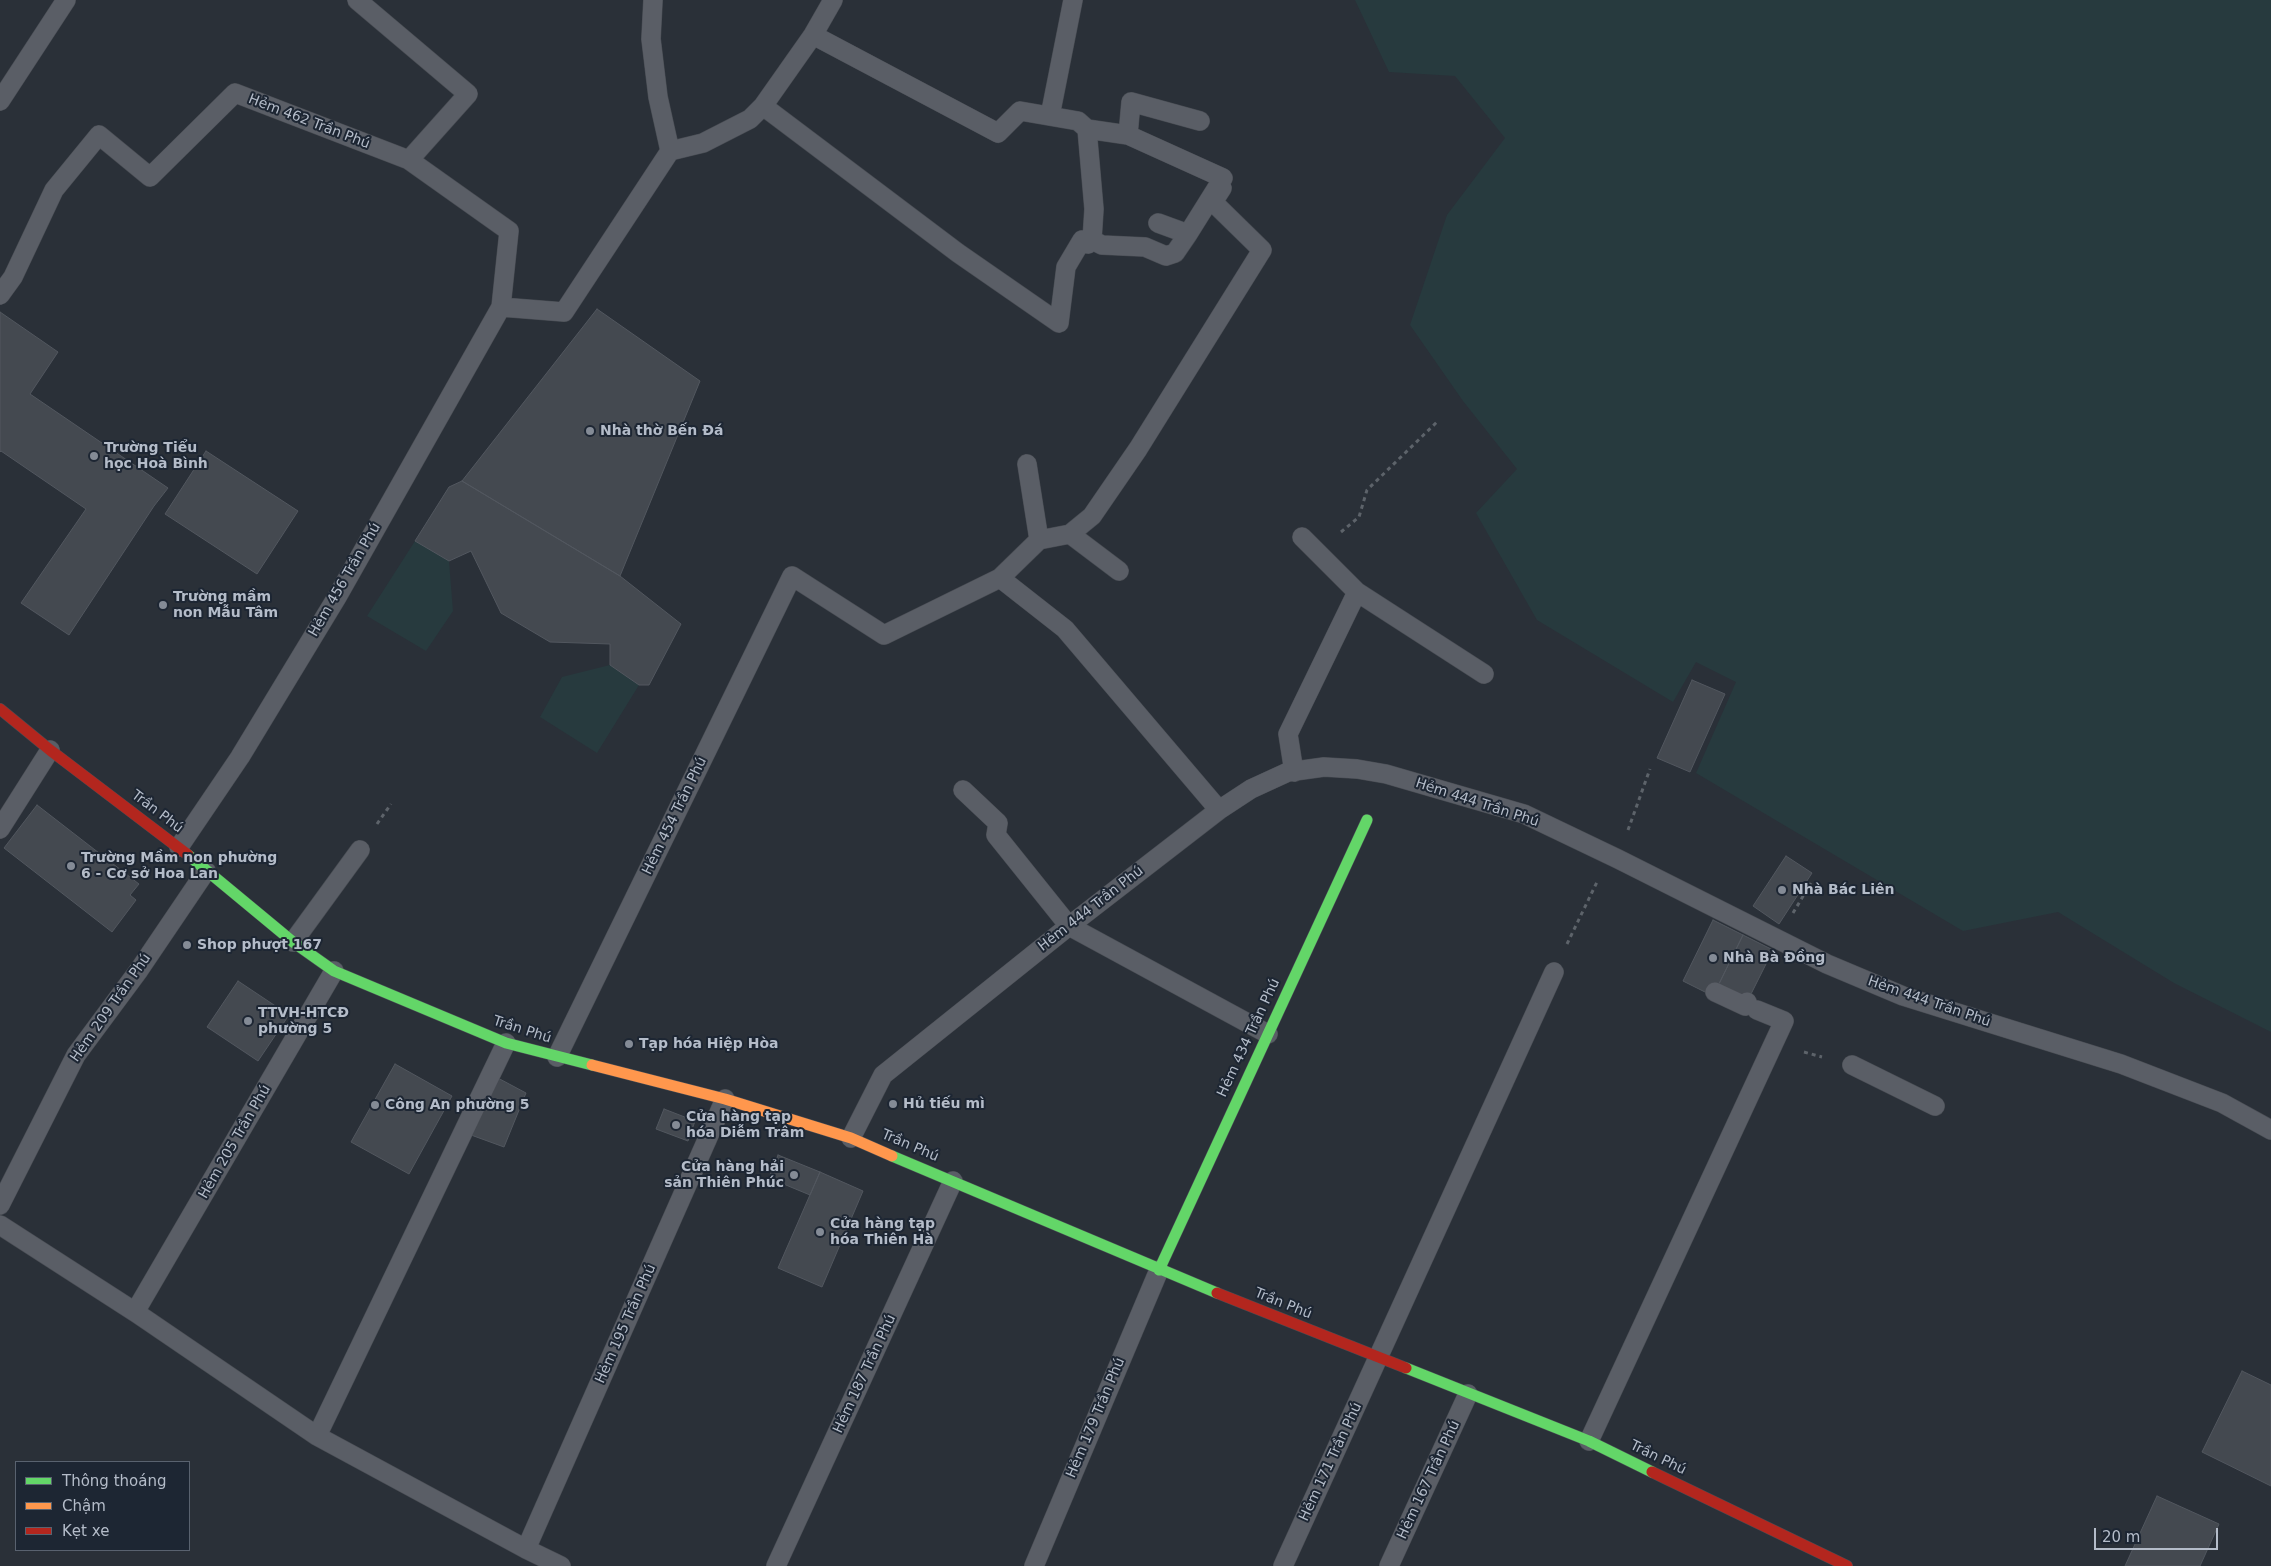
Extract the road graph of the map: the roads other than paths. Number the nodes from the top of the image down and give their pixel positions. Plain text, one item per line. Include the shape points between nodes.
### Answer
1 (66, 0) edge
2 (357, 0) edge
3 (653, 0) edge
4 (833, 0) edge
5 (1073, 0) edge
6 (813, 35) junction
7 (0, 101) edge
8 (763, 106) junction
9 (1050, 116) junction
10 (1200, 121) dead end
11 (1087, 130) junction
12 (1128, 135) junction
13 (670, 151) junction
14 (409, 160) junction
15 (1227, 180) dead end
16 (1158, 223) dead end
17 (1188, 234) junction
18 (1092, 240) junction
19 (0, 295) edge
20 (501, 307) junction
21 (1026, 464) dead end
22 (1070, 534) junction
23 (1302, 537) dead end
24 (1039, 540) junction
25 (1119, 571) dead end
26 (1000, 578) junction
27 (1357, 592) junction
28 (1484, 674) dead end
29 (0, 709) edge
30 (50, 750) junction
31 (1294, 772) junction
32 (963, 790) dead end
33 (1218, 810) junction
34 (1367, 820) dead end
35 (0, 829) edge
36 (179, 848) junction
37 (360, 850) dead end
38 (206, 870) junction
39 (1069, 926) junction
40 (293, 942) junction
41 (334, 971) junction
42 (1554, 972) road end
43 (1715, 992) dead end
44 (1268, 1034) junction
45 (506, 1043) junction
46 (557, 1057) junction
47 (1852, 1065) road end
48 (725, 1099) junction
49 (1935, 1106) dead end
50 (2271, 1130) edge
51 (851, 1138) junction
52 (953, 1181) junction
53 (0, 1205) edge
54 (0, 1225) edge
55 (1159, 1270) junction
56 (136, 1312) junction
57 (1379, 1359) junction
58 (1468, 1394) junction
59 (318, 1436) junction
60 (1589, 1441) junction
61 (526, 1549) junction
62 (561, 1566) edge
63 (776, 1566) edge
64 (1034, 1566) edge
65 (1284, 1566) edge
66 (1390, 1566) edge
67 (1848, 1566) edge

1 - 7 lane
2 - 14 lane via 468,94
3 - 13 lane via 651,38 658,97
4 - 6 lane
5 - 9 lane
6 - 8 lane
6 - 9 lane via 998,133 1020,111
8 - 13 lane via 750,119 726,132 703,143
8 - 18 lane via 958,253 1059,323 1066,267 1082,240 1088,244
9 - 11 lane via 1078,121
10 - 12 lane via 1131,102
11 - 12 lane
11 - 18 lane via 1094,209
12 - 17 lane via 1223,178
13 - 20 lane via 564,312
14 - 19 lane, Hẻm 462 Trần Phú via 235,93 150,177 99,135 54,190 13,277
14 - 20 lane, Hẻm 462 Trần Phú via 509,231
15 - 22 lane via 1213,202 1262,250 1138,449 1092,516
16 - 17 lane
17 - 18 lane via 1175,253 1166,256 1145,247 1102,245
20 - 36 lane, Hẻm 456 Trần Phú via 332,606 240,757
21 - 24 lane
22 - 24 lane
22 - 25 lane
23 - 27 lane
24 - 26 lane
26 - 33 lane via 1066,629
26 - 46 lane, Hẻm 454 Trần Phú via 884,635 792,576
27 - 28 lane
27 - 31 lane via 1288,734
29 - 30 main road, Trần Phú
30 - 35 lane
30 - 36 main road, Trần Phú
31 - 33 lane, Hẻm 444 Trần Phú via 1251,789
31 - 50 lane, Hẻm 444 Trần Phú via 1324,767 1386,774 1524,814 1827,964 1903,996 2121,1064 2222,1103
32 - 39 lane via 998,823 996,835
33 - 39 lane, Hẻm 444 Trần Phú
34 - 44 main road, Hẻm 434 Trần Phú
36 - 38 main road, Trần Phú
37 - 40 lane
38 - 40 main road, Trần Phú
38 - 53 lane, Hẻm 209 Trần Phú via 139,970 76,1055
39 - 44 lane
39 - 51 lane, Hẻm 444 Trần Phú via 883,1074
40 - 41 main road, Trần Phú
41 - 45 main road, Trần Phú
41 - 56 lane, Hẻm 205 Trần Phú
42 - 57 lane, Hẻm 171 Trần Phú
43 - 60 lane via 1784,1021
44 - 55 main road, Hẻm 434 Trần Phú
45 - 46 main road, Trần Phú
45 - 59 lane
46 - 48 main road, Trần Phú
47 - 49 lane
48 - 51 main road, Trần Phú
48 - 61 lane, Hẻm 195 Trần Phú
51 - 52 main road, Trần Phú
52 - 55 main road, Trần Phú
52 - 63 lane, Hẻm 187 Trần Phú
54 - 56 lane
55 - 57 main road, Trần Phú
55 - 64 lane, Hẻm 179 Trần Phú
56 - 59 lane
57 - 58 main road, Trần Phú
57 - 65 lane, Hẻm 171 Trần Phú
58 - 60 main road, Trần Phú
58 - 66 lane, Hẻm 167 Trần Phú
59 - 61 lane
60 - 67 main road, Trần Phú
61 - 62 lane

